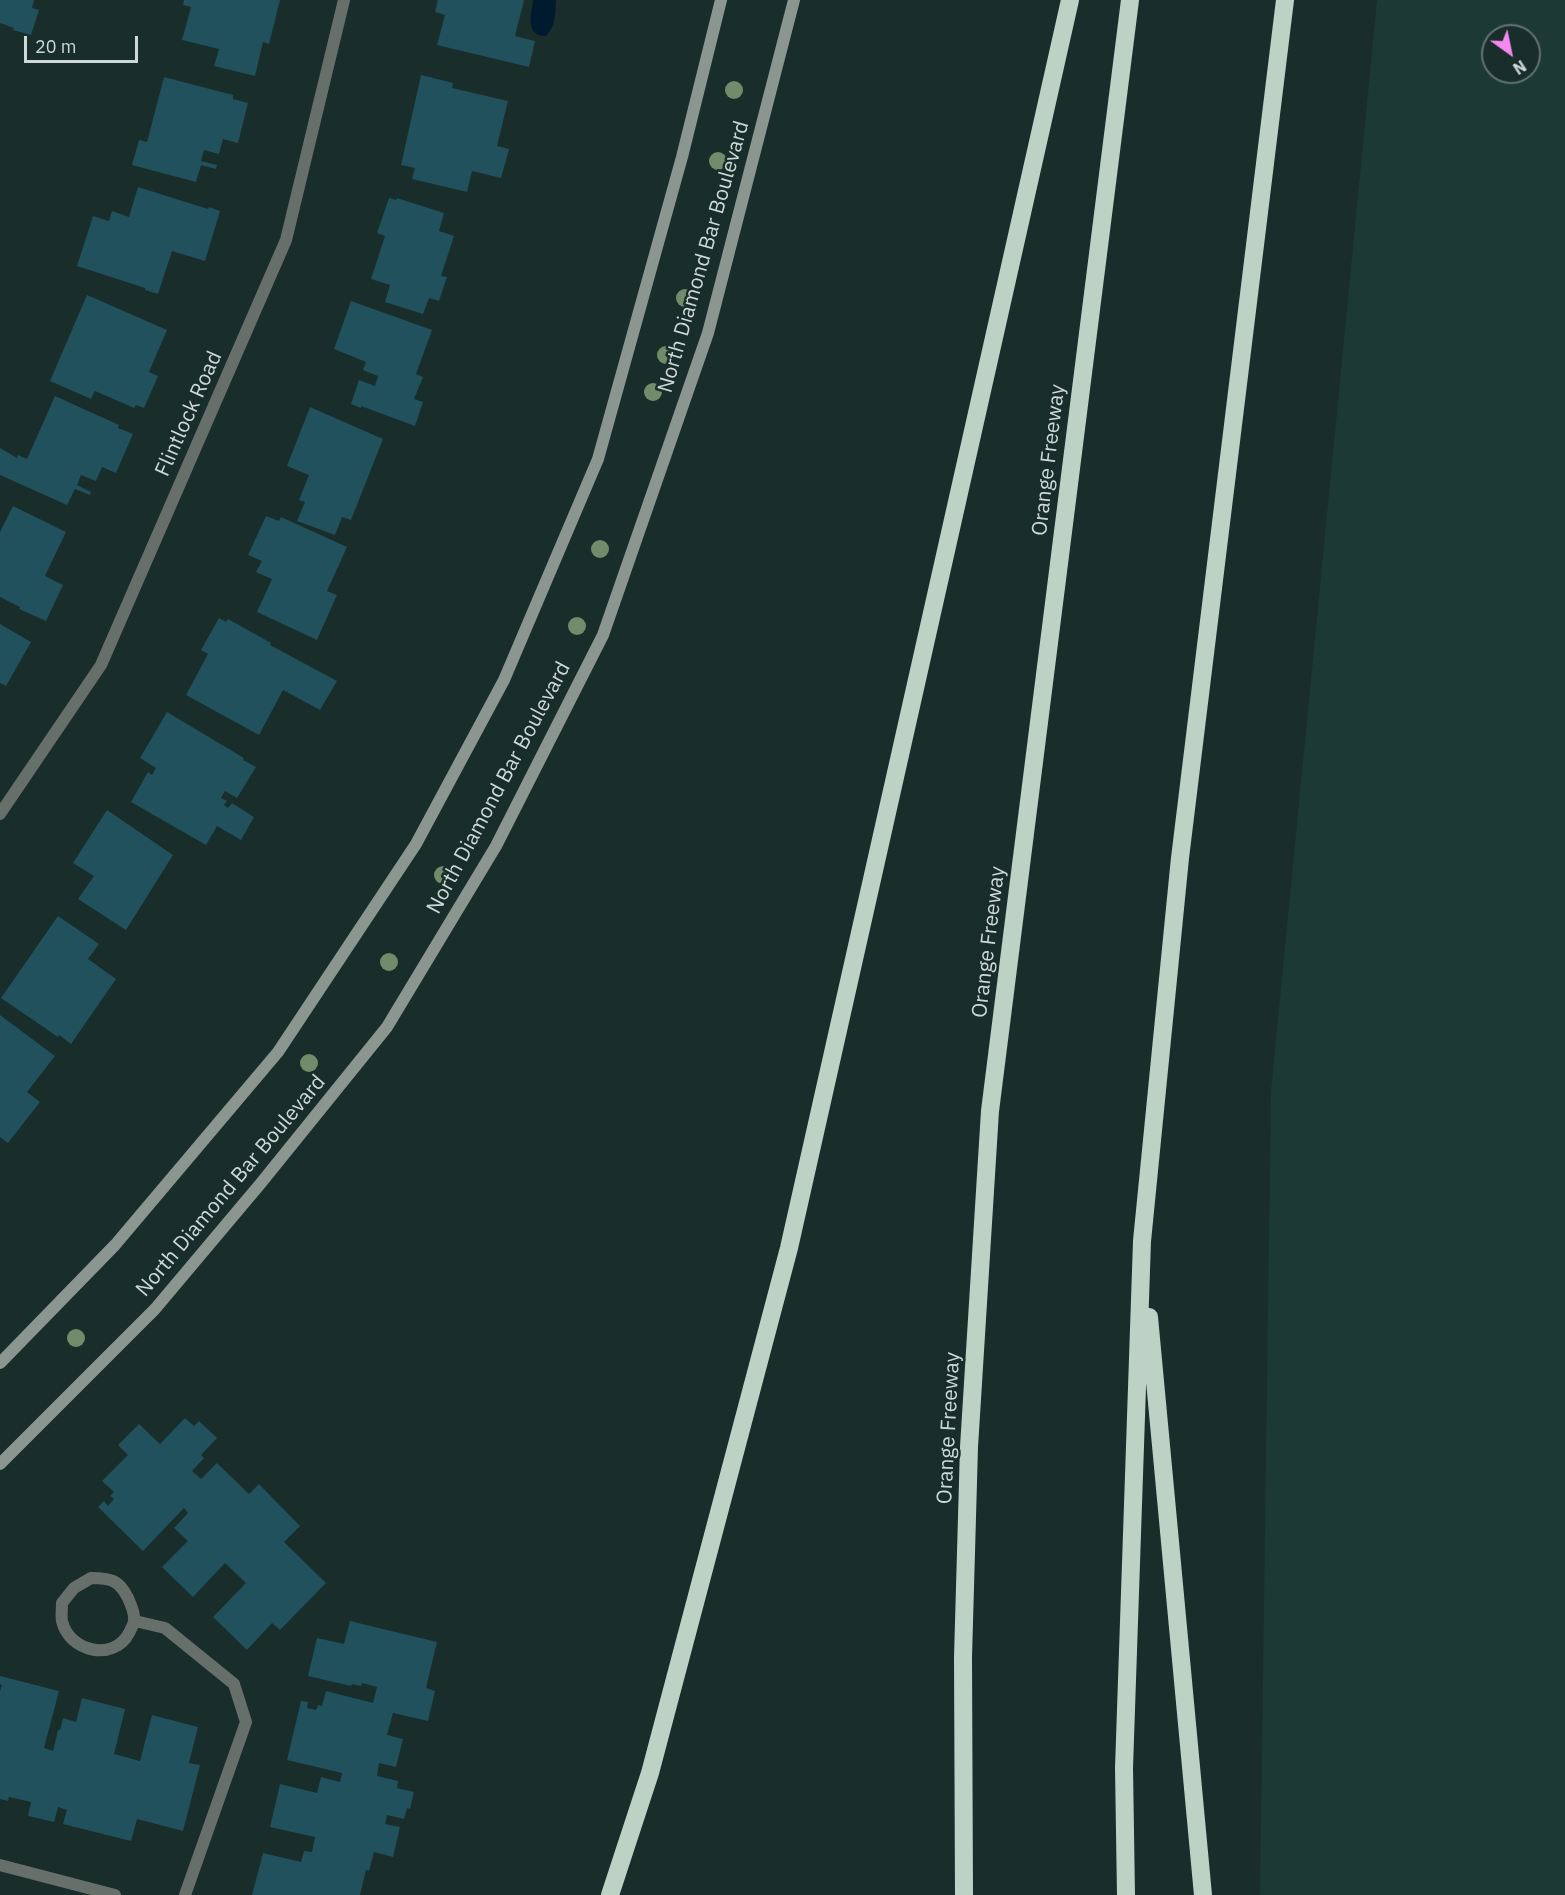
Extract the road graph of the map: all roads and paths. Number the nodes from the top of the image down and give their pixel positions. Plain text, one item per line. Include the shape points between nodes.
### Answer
1 (344, 0) edge
2 (720, 0) edge
3 (794, 0) edge
4 (1070, 0) edge
5 (1130, 0) edge
6 (1285, 0) edge
7 (0, 814) edge
8 (1142, 1242) junction
9 (0, 1363) edge
10 (0, 1464) edge
11 (135, 1621) junction
12 (0, 1865) edge
13 (115, 1895) edge
14 (185, 1895) edge
15 (609, 1895) edge
16 (964, 1895) edge
17 (1126, 1895) edge
18 (1203, 1895) edge

1 - 7 street, Flintlock Road via 286,240 101,665
2 - 9 main road via 682,157 598,459 504,680 416,844 278,1052 115,1245
3 - 10 main road, North Diamond Bar Boulevard via 708,333 603,635 496,846 387,1027 155,1309
4 - 15 highway via 789,1248 650,1773
5 - 16 highway, Orange Freeway via 990,1111 969,1448 963,1657
6 - 8 highway via 1180,858
8 - 17 highway via 1124,1768
8 - 18 highway
11 - 11 street via 126,1639 108,1650 89,1649 73,1641 62,1622 62,1603 74,1588 92,1578 107,1578 122,1586
11 - 14 street via 165,1628 234,1684 246,1722
12 - 13 street

